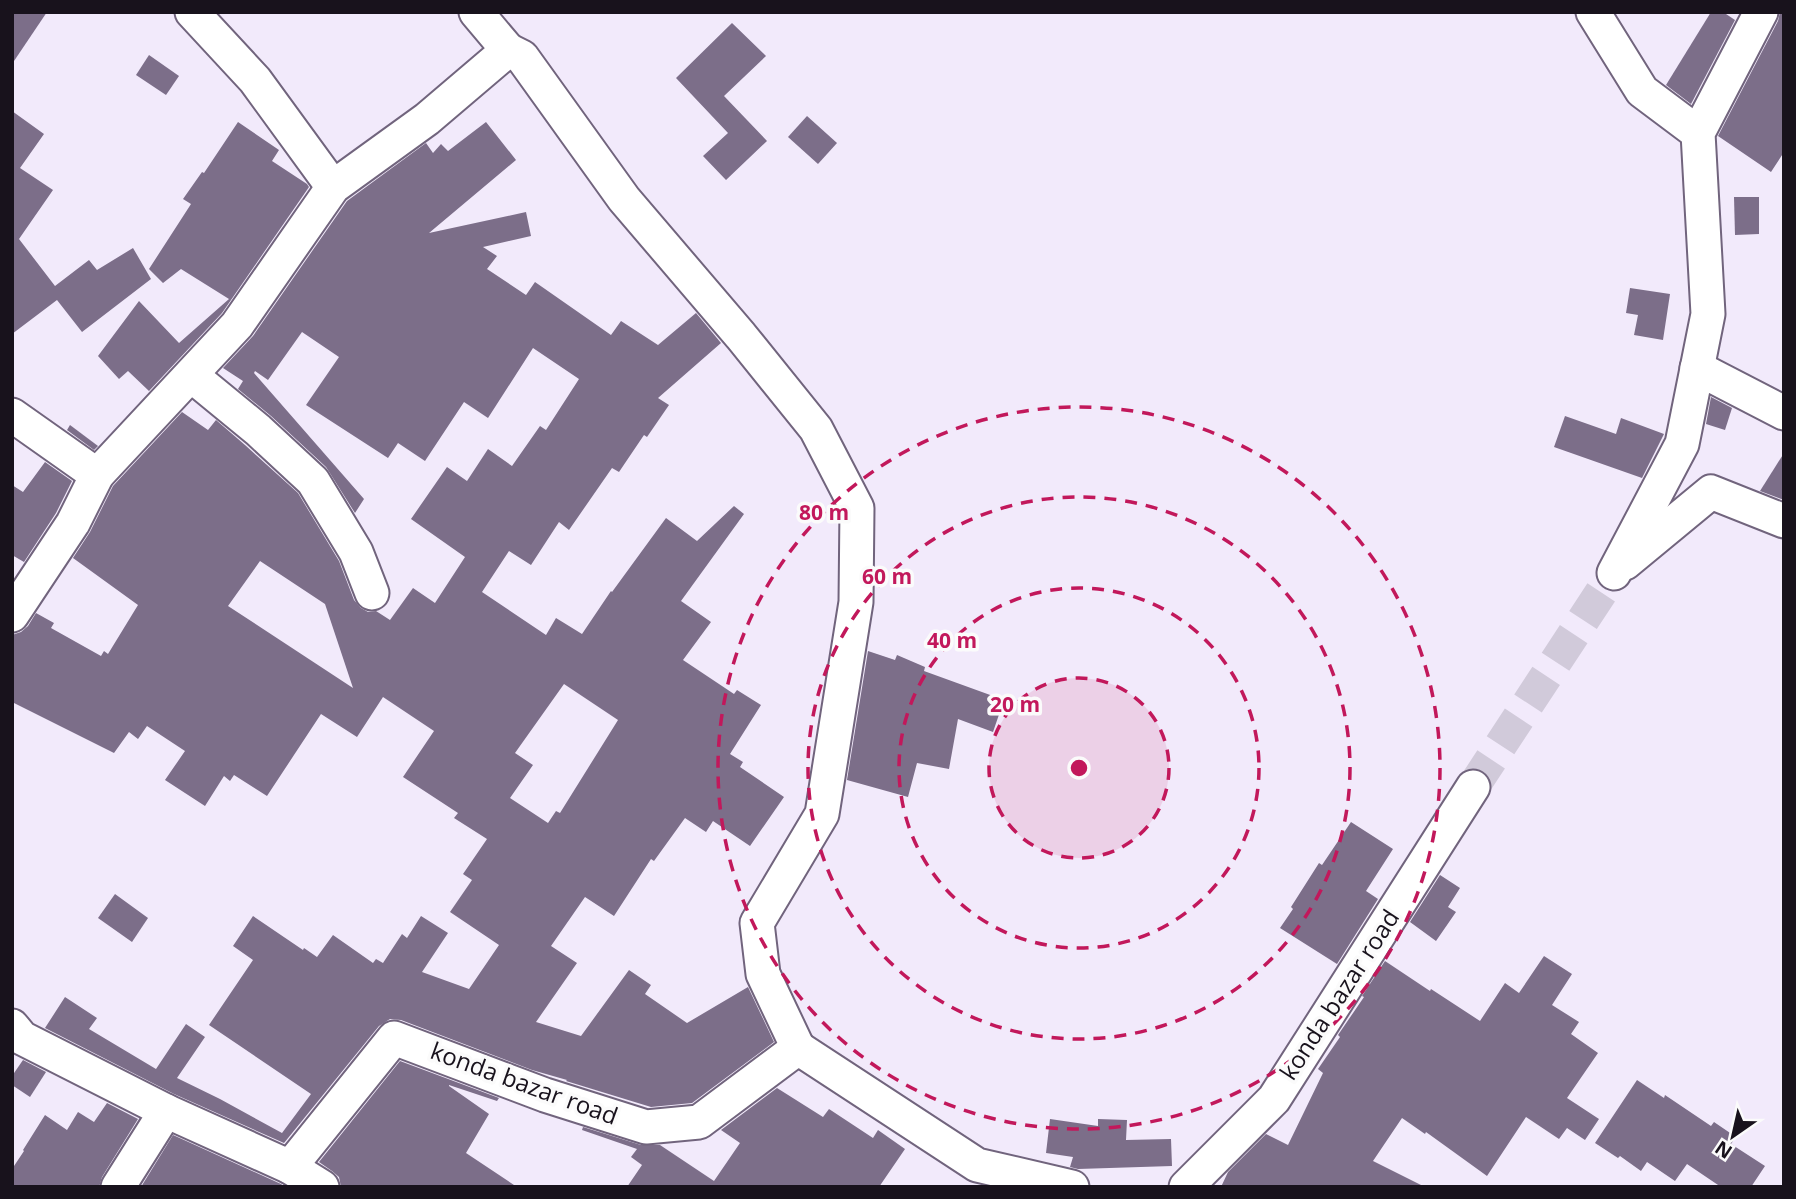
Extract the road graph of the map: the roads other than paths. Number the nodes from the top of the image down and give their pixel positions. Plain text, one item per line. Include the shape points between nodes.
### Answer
1 (192, 12) edge
2 (476, 12) edge
3 (1593, 12) edge
4 (1761, 12) edge
5 (508, 50) junction
6 (1698, 133) junction
7 (333, 187) junction
8 (1697, 368) junction
9 (191, 375) junction
10 (1784, 413) edge
11 (12, 415) edge
12 (97, 475) junction
13 (1784, 521) edge
14 (372, 593) dead end
15 (12, 615) edge
16 (1473, 787) tunnel mouth
17 (12, 1026) edge
18 (799, 1048) junction
19 (166, 1111) junction
20 (290, 1167) junction
21 (972, 1176) edge
22 (118, 1187) edge
23 (322, 1187) edge
24 (1072, 1187) edge
25 (1186, 1187) edge

1 - 7 street via 255,80
2 - 5 street
3 - 6 street via 1642,91
4 - 6 street
5 - 7 street via 426,119
5 - 18 street via 522,57 624,199 817,429 857,508 856,602 822,814 757,923 763,974
6 - 8 street via 1708,314
7 - 9 street via 237,325
8 - 10 street
8 - 13 street via 1682,444 1614,573 1711,492
9 - 12 street
9 - 14 street via 313,481 356,552
11 - 12 street
12 - 15 street via 73,523
16 - 25 street, konda bazar road via 1274,1099
17 - 19 street via 22,1038
18 - 20 street, konda bazar road via 699,1122 646,1127 394,1038
18 - 21 street
19 - 20 street
19 - 22 street
20 - 23 street
21 - 24 street

